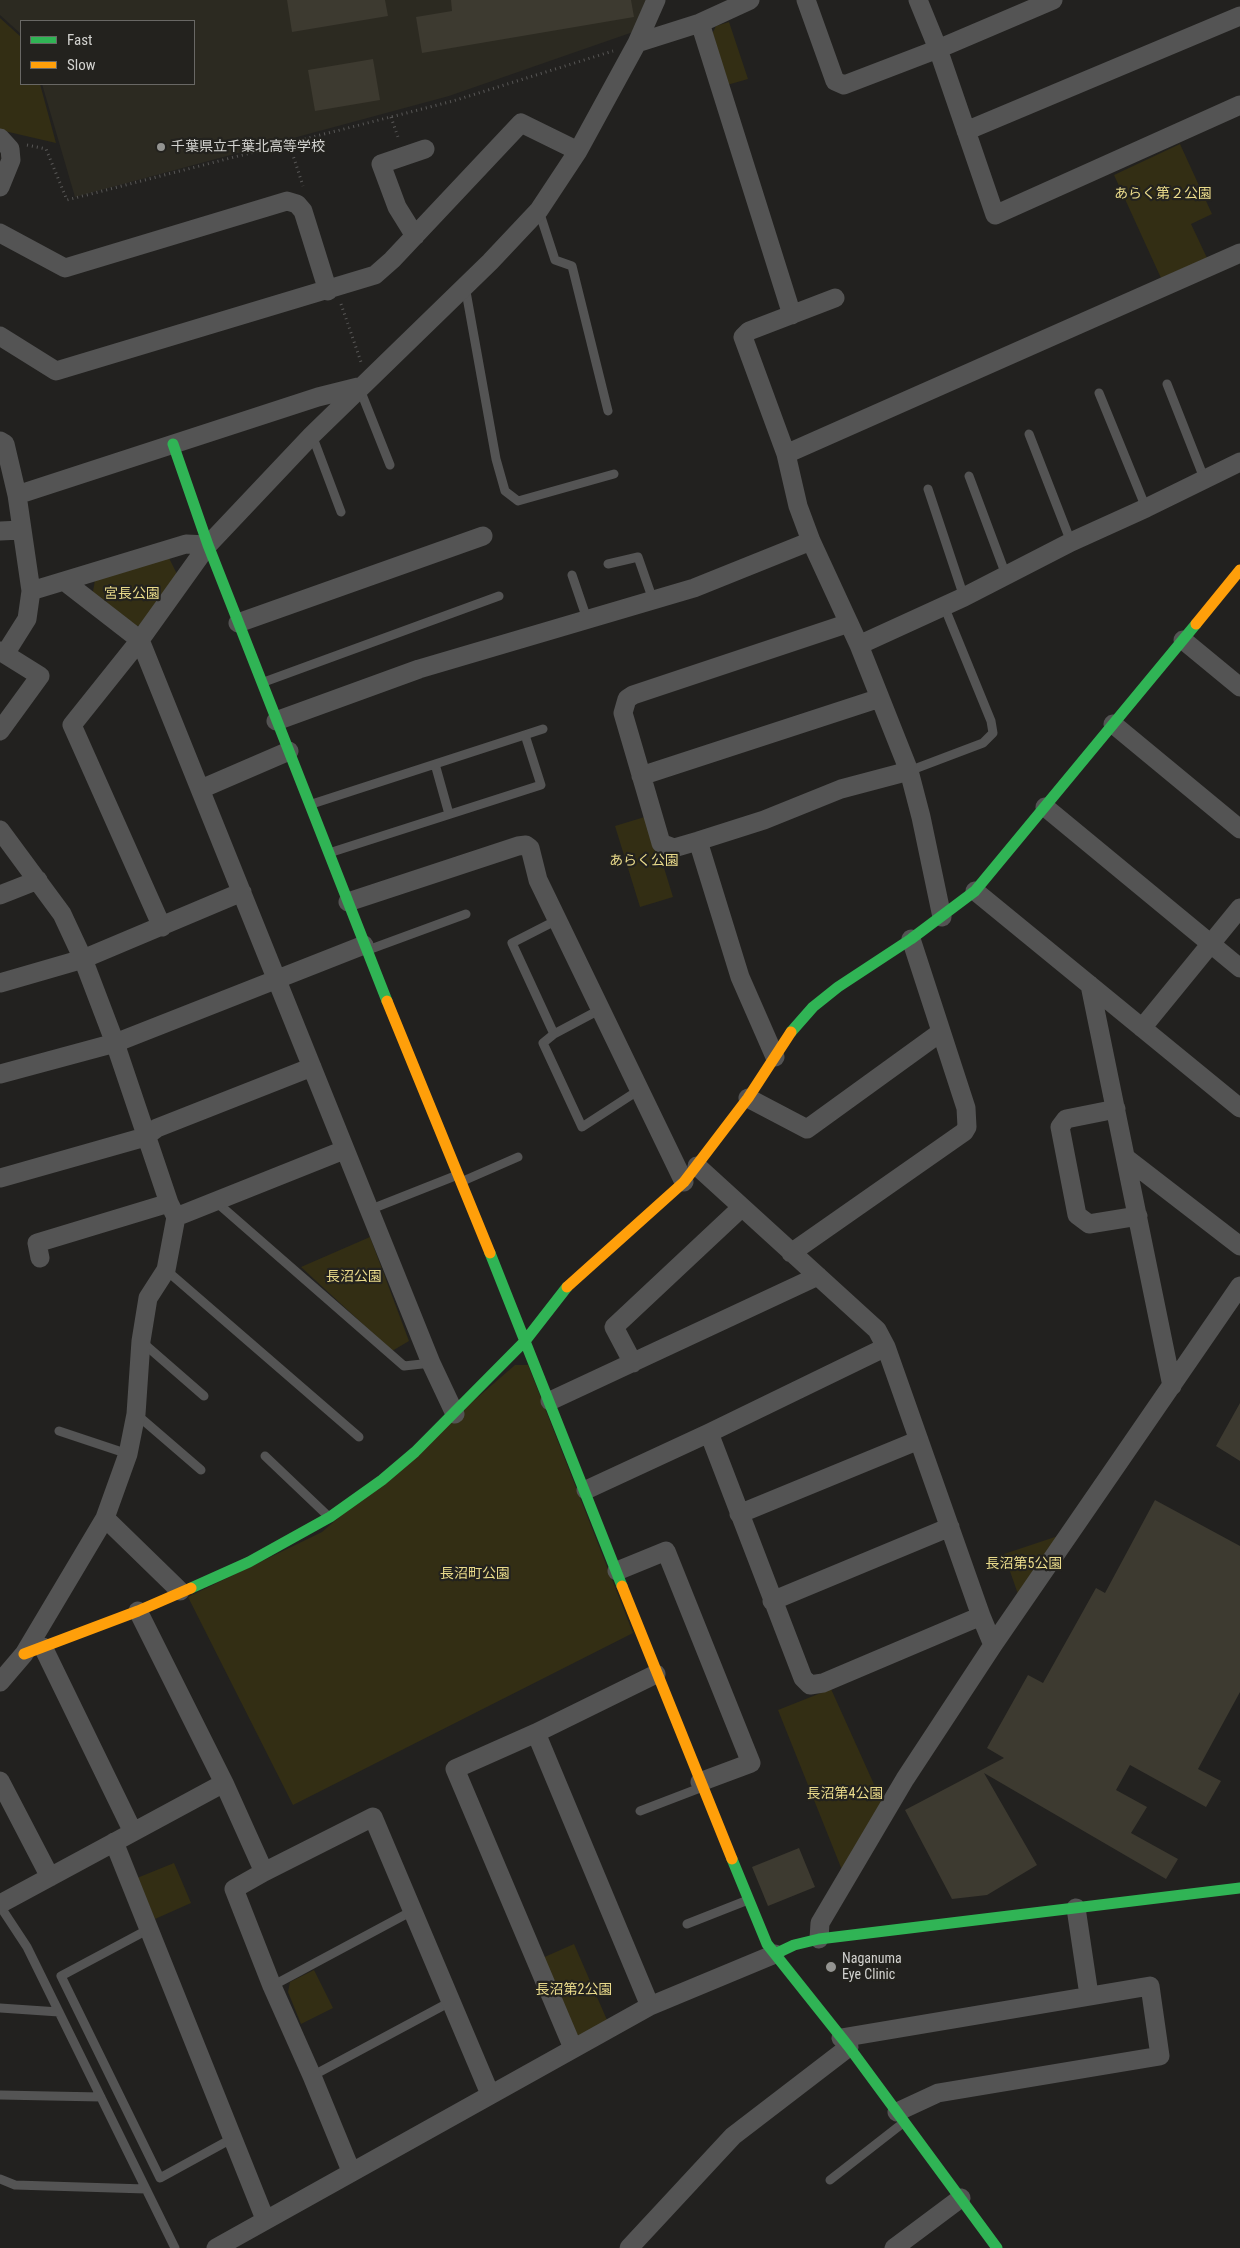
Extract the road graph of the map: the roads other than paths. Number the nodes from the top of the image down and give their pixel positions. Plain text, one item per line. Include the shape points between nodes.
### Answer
1 (656, 0) edge
2 (750, 0) edge
3 (806, 0) edge
4 (918, 0) edge
5 (1053, 0) edge
6 (1240, 16) edge
7 (700, 23) junction
8 (637, 43) junction
9 (938, 49) junction
10 (1240, 105) edge
11 (966, 131) junction
12 (1, 138) edge
13 (425, 149) dead end
14 (578, 151) junction
15 (0, 187) edge
16 (539, 210) junction
17 (0, 233) edge
18 (415, 236) junction
19 (1240, 253) edge
20 (465, 285) junction
21 (331, 289) junction
22 (835, 298) dead end
23 (792, 315) junction
24 (0, 336) edge
25 (363, 383) junction
26 (1167, 384) dead end
27 (1099, 393) dead end
28 (608, 411) dead end
29 (1030, 434) dead end
30 (312, 435) junction
31 (0, 441) edge
32 (173, 444) junction
33 (786, 454) junction
34 (1240, 462) edge
35 (390, 465) dead end
36 (614, 474) dead end
37 (969, 476) dead end
38 (1204, 478) junction
39 (928, 489) dead end
40 (17, 495) junction
41 (1146, 508) junction
42 (341, 512) dead end
43 (21, 530) junction
44 (0, 531) edge
45 (484, 536) dead end
46 (811, 541) junction
47 (1071, 542) junction
48 (208, 545) junction
49 (608, 564) dead end
50 (1240, 570) edge
51 (572, 575) dead end
52 (1006, 575) junction
53 (64, 581) junction
54 (32, 591) junction
55 (499, 596) dead end
56 (964, 597) junction
57 (653, 600) junction
58 (944, 606) junction
59 (587, 619) junction
60 (238, 623) junction
61 (848, 623) junction
62 (140, 640) junction
63 (1183, 640) junction
64 (859, 645) junction
65 (2, 653) edge
66 (262, 683) junction
67 (1240, 687) edge
68 (880, 698) junction
69 (276, 721) junction
70 (1113, 724) junction
71 (543, 729) dead end
72 (0, 731) edge
73 (525, 735) junction
74 (289, 751) junction
75 (435, 764) junction
76 (909, 771) junction
77 (641, 776) junction
78 (201, 788) junction
79 (309, 805) junction
80 (1045, 807) junction
81 (449, 814) junction
82 (1240, 829) edge
83 (0, 830) edge
84 (698, 841) junction
85 (328, 853) junction
86 (38, 880) junction
87 (975, 891) junction
88 (242, 892) junction
89 (0, 895) edge
90 (348, 902) junction
91 (1240, 908) edge
92 (466, 914) dead end
93 (942, 917) junction
94 (557, 920) junction
95 (162, 927) junction
96 (911, 939) junction
97 (1211, 944) junction
98 (365, 948) junction
99 (83, 959) junction
100 (1240, 968) edge
101 (277, 979) junction
102 (0, 983) edge
103 (1090, 985) junction
104 (601, 1009) junction
105 (1142, 1028) junction
106 (941, 1032) junction
107 (554, 1034) junction
108 (115, 1043) junction
109 (776, 1057) junction
110 (312, 1067) junction
111 (0, 1074) edge
112 (639, 1090) junction
113 (748, 1098) junction
114 (1240, 1108) edge
115 (1116, 1109) junction
116 (145, 1137) junction
117 (344, 1150) junction
118 (518, 1157) dead end
119 (1126, 1158) junction
120 (697, 1166) junction
121 (0, 1178) edge
122 (458, 1179) junction
123 (684, 1182) junction
124 (214, 1201) junction
125 (741, 1208) junction
126 (172, 1210) junction
127 (369, 1210) junction
128 (1138, 1216) junction
129 (1240, 1246) edge
130 (791, 1252) junction
131 (40, 1258) dead end
132 (166, 1270) junction
133 (818, 1276) junction
134 (1240, 1286) edge
135 (141, 1341) junction
136 (525, 1342) junction
137 (886, 1347) junction
138 (431, 1363) junction
139 (633, 1363) junction
140 (1172, 1386) junction
141 (204, 1396) dead end
142 (550, 1401) junction
143 (136, 1414) junction
144 (455, 1414) junction
145 (59, 1431) dead end
146 (710, 1434) junction
147 (359, 1436) dead end
148 (919, 1440) junction
149 (128, 1454) junction
150 (265, 1456) dead end
151 (201, 1470) dead end
152 (586, 1490) junction
153 (739, 1514) junction
154 (330, 1517) junction
155 (105, 1518) junction
156 (950, 1527) junction
157 (616, 1570) junction
158 (180, 1591) junction
159 (772, 1601) junction
160 (138, 1611) junction
161 (981, 1616) junction
162 (993, 1645) junction
163 (43, 1647) junction
164 (24, 1654) junction
165 (656, 1674) junction
166 (0, 1682) edge
167 (536, 1733) junction
168 (224, 1783) junction
169 (701, 1784) junction
170 (2, 1792) edge
171 (640, 1811) dead end
172 (133, 1832) junction
173 (114, 1842) junction
174 (264, 1872) junction
175 (50, 1877) junction
176 (1240, 1888) edge
177 (748, 1900) junction
178 (0, 1905) edge
179 (1076, 1908) junction
180 (412, 1911) junction
181 (687, 1924) dead end
182 (149, 1929) junction
183 (819, 1939) junction
184 (775, 1954) junction
185 (272, 1986) junction
186 (1089, 1995) junction
187 (450, 2002) junction
188 (650, 2006) junction
189 (0, 2008) edge
190 (59, 2012) junction
191 (845, 2043) junction
192 (573, 2048) junction
193 (312, 2076) junction
194 (490, 2094) junction
195 (0, 2095) edge
196 (101, 2096) junction
197 (900, 2117) junction
198 (232, 2138) junction
199 (351, 2171) junction
200 (0, 2179) edge
201 (830, 2180) dead end
202 (146, 2189) junction
203 (961, 2198) junction
204 (265, 2219) junction
205 (238, 2242) edge
206 (175, 2248) edge
207 (216, 2248) edge
208 (629, 2248) edge
209 (894, 2248) edge
210 (998, 2248) edge

1 - 8 street
2 - 7 street
3 - 9 street via 836,81 844,85
4 - 9 street
5 - 9 street
6 - 11 street
7 - 8 street
7 - 23 street
8 - 14 street
9 - 11 street
10 - 11 street via 995,215
12 - 15 street via 10,149 11,160
13 - 18 street via 382,164 397,207
14 - 16 street
14 - 18 street via 521,123
16 - 20 street
16 - 28 lane via 554,260 572,266
17 - 21 street via 65,268 287,201 297,204 303,211
18 - 21 street via 375,276
19 - 33 street
20 - 25 street
20 - 36 lane via 496,459 505,491 518,501
21 - 24 street via 56,370
22 - 23 street
23 - 33 street via 749,331 744,337
25 - 30 street
25 - 32 street
25 - 35 lane
26 - 38 lane
27 - 41 lane
29 - 47 lane
30 - 42 lane
30 - 48 street
31 - 40 street via 5,444
32 - 40 street
32 - 48 street
33 - 46 street via 798,506
34 - 38 street
37 - 52 lane
38 - 41 street
39 - 56 lane
40 - 43 street
41 - 47 street
43 - 44 street
43 - 54 street
45 - 60 street
46 - 57 street via 694,588
46 - 61 street
47 - 52 street
48 - 53 street via 186,544
48 - 60 street
48 - 62 street
49 - 57 lane via 638,557
50 - 63 street
51 - 59 lane
52 - 56 street
53 - 54 street
53 - 62 street
54 - 65 street via 27,619
55 - 66 lane
56 - 58 street
57 - 59 street
58 - 64 street
58 - 76 lane via 993,733 983,743
59 - 69 street via 419,669
60 - 66 street
61 - 64 street
61 - 77 street via 627,699 623,713
62 - 78 street
62 - 95 street via 72,725
63 - 67 street
63 - 70 street
64 - 68 street
65 - 72 street via 40,676
66 - 69 street
68 - 76 street
68 - 77 street
69 - 74 street
70 - 80 street
70 - 82 street
71 - 73 lane
73 - 75 lane
73 - 81 lane via 541,784
74 - 78 street
74 - 79 street
75 - 79 lane
75 - 81 lane
76 - 84 street via 841,788 764,820
76 - 93 street
77 - 84 street via 661,843 674,848
78 - 88 street
79 - 85 street
80 - 87 street
80 - 97 street
81 - 85 lane
83 - 86 street
84 - 109 street via 740,978
85 - 90 street
86 - 89 street
86 - 99 street via 62,914
87 - 93 street
87 - 103 street
88 - 95 street
88 - 101 street
90 - 94 street via 526,845 530,848 538,880
90 - 98 street
91 - 97 street
92 - 98 lane
93 - 96 street
94 - 104 street
94 - 107 lane via 512,943
95 - 99 street
96 - 106 street
96 - 109 street via 813,1006
97 - 100 street
97 - 105 street
98 - 101 street
98 - 122 street
99 - 102 street
99 - 108 street
101 - 108 street
101 - 110 street
103 - 105 street
103 - 115 street
104 - 107 lane
104 - 112 street
105 - 114 street
106 - 113 street via 807,1129
106 - 130 street via 966,1108 968,1118 964,1132
107 - 112 lane via 543,1043 582,1127
108 - 111 street
108 - 116 street
109 - 113 street
110 - 116 street via 157,1128
110 - 117 street
112 - 123 street
113 - 120 street
115 - 119 street
115 - 128 street via 1066,1119 1060,1127 1076,1216 1089,1224
116 - 121 street
116 - 126 street
117 - 124 street
117 - 127 street
118 - 122 lane
119 - 128 street
119 - 129 street
120 - 123 street
120 - 125 street
122 - 127 lane
122 - 136 street
123 - 136 street via 569,1285
124 - 126 street
124 - 138 lane via 404,1366
125 - 130 street
125 - 139 street via 614,1327
126 - 131 street via 37,1243
126 - 132 street
127 - 138 street
128 - 140 street
130 - 133 street
132 - 135 street via 148,1298
132 - 147 lane
133 - 137 street via 870,1321
133 - 139 street
134 - 140 street
135 - 141 lane
135 - 143 street
136 - 142 street
136 - 144 street
137 - 146 street
137 - 148 street
138 - 144 street
139 - 142 street
140 - 162 street
142 - 152 street
143 - 149 street
143 - 151 lane
144 - 154 street via 382,1480
145 - 149 lane
146 - 152 street
146 - 153 street
148 - 153 street
148 - 156 street
149 - 155 street
150 - 154 lane
152 - 157 street
153 - 159 street
154 - 158 street via 249,1562
155 - 158 street
155 - 164 street
156 - 159 street
156 - 161 street
157 - 165 street
157 - 169 street via 666,1551 740,1736 750,1764
158 - 160 street
159 - 161 street via 803,1678 810,1685 823,1683
160 - 163 street
160 - 168 street
161 - 162 street
162 - 183 street via 870,1838 820,1923
163 - 164 street
163 - 172 street
164 - 166 street
165 - 167 street
165 - 169 street
167 - 188 street
167 - 192 street via 454,1769
168 - 172 street
168 - 174 street
169 - 171 lane
169 - 177 street
170 - 175 street
172 - 173 street
173 - 175 street
173 - 182 street
174 - 180 street via 373,1817
174 - 185 street via 234,1889
175 - 178 street
176 - 179 street
177 - 181 lane
177 - 184 street via 767,1944
178 - 190 lane via 27,1947
179 - 183 street
179 - 186 street
180 - 185 lane
180 - 187 street
182 - 198 street
182 - 198 lane via 61,1976 160,2178
183 - 184 street
184 - 188 street
184 - 191 street
185 - 193 street
186 - 191 street
186 - 197 street via 1150,1986 1160,2056 938,2094
187 - 193 lane
187 - 194 street
188 - 192 street
189 - 190 lane
190 - 196 lane
191 - 197 street
191 - 208 street via 733,2136
192 - 194 street
193 - 199 street
194 - 199 street
195 - 196 lane
196 - 202 lane
197 - 201 lane
197 - 203 street
198 - 204 street
199 - 204 street
200 - 202 lane via 15,2184
202 - 206 lane
203 - 209 street
203 - 210 street
204 - 205 street
205 - 207 street

